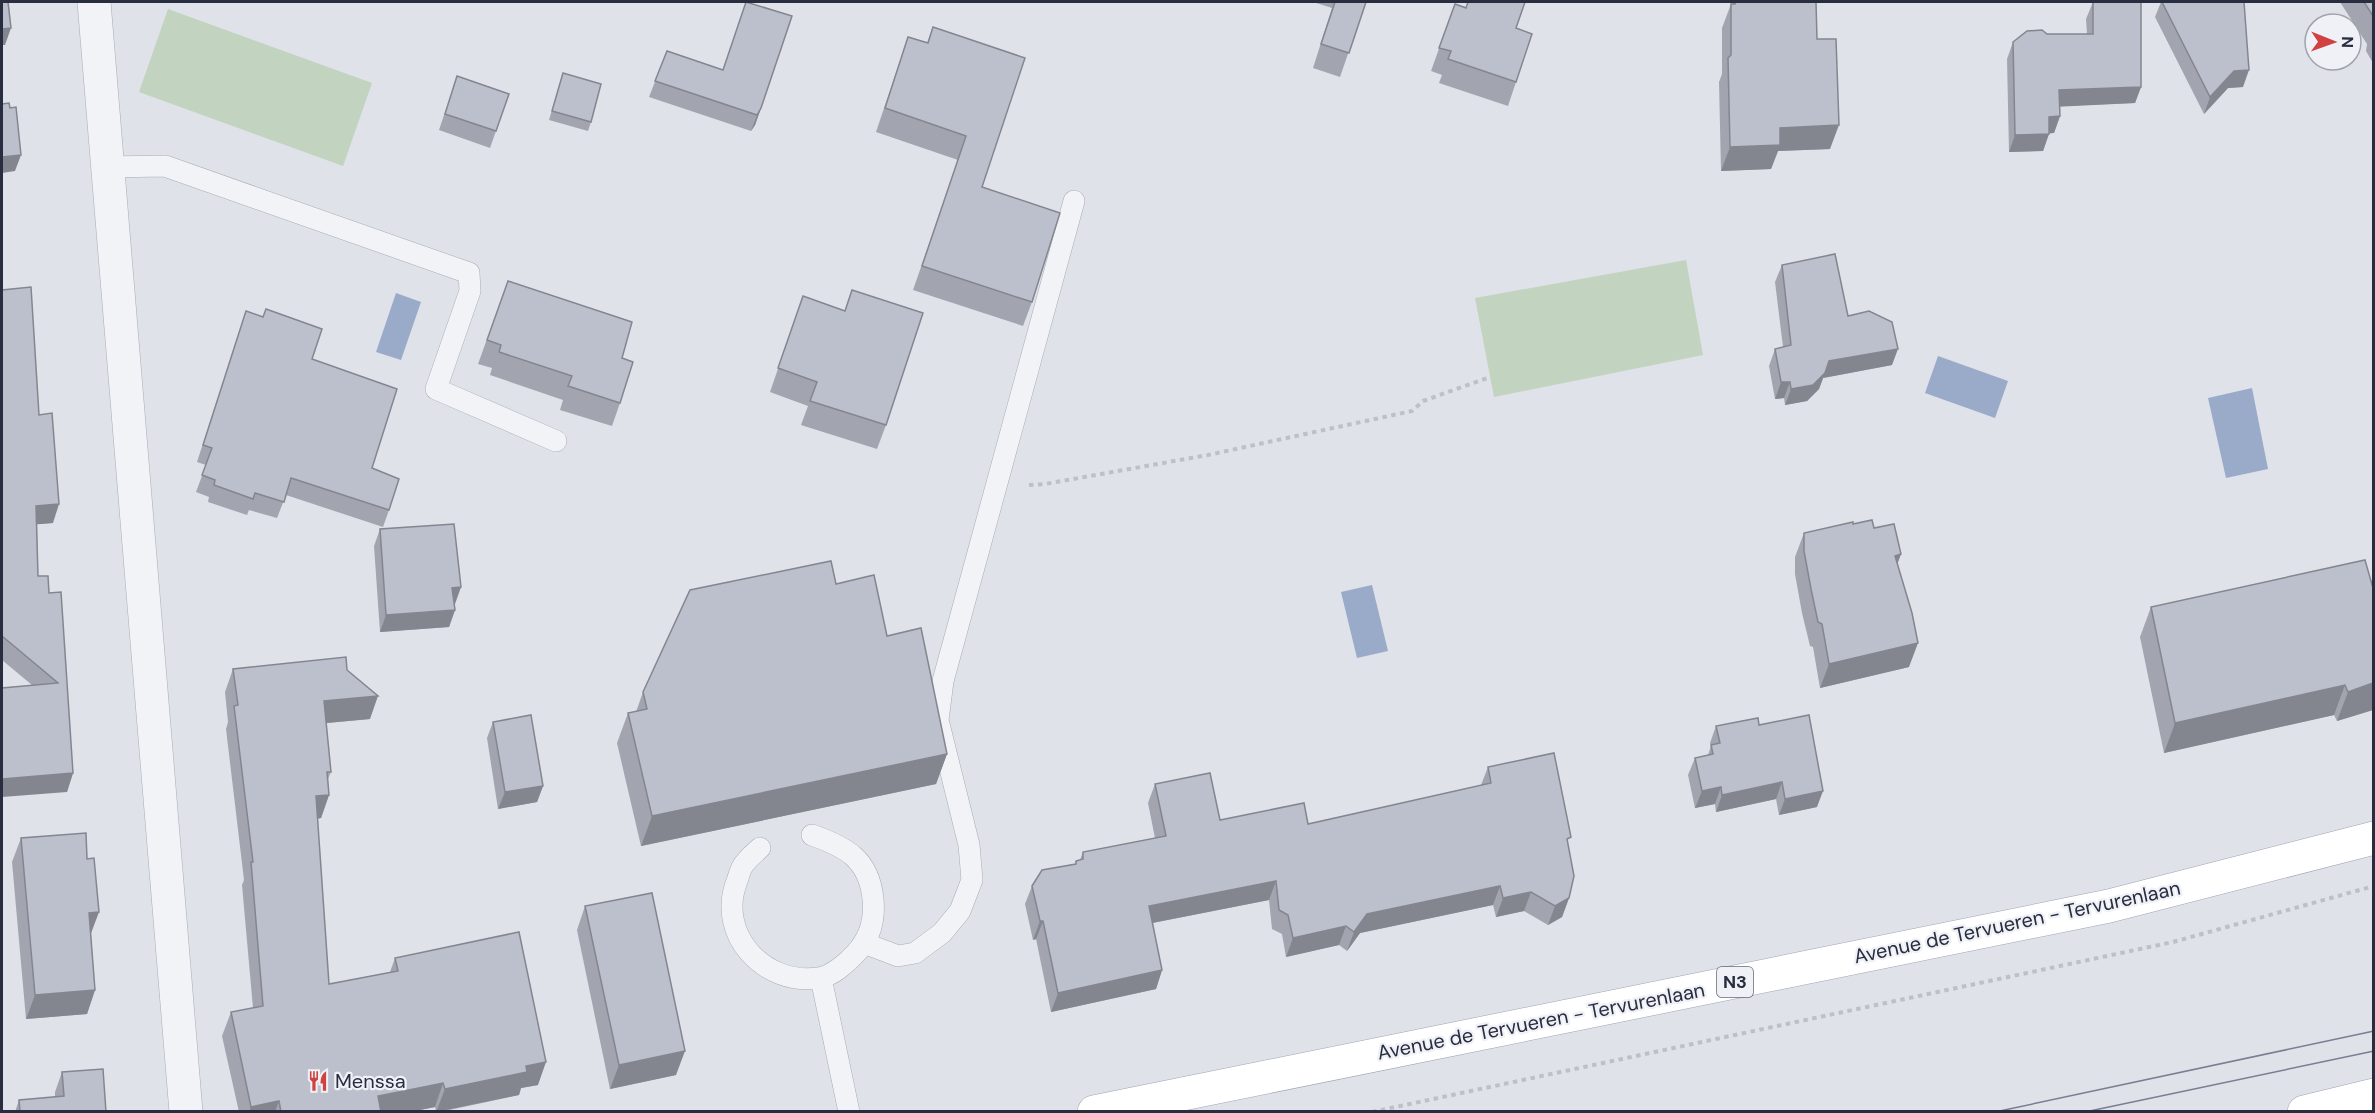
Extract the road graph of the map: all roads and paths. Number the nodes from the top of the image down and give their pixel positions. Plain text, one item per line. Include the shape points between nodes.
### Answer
1 (94, 2) edge
2 (108, 167) junction
3 (1074, 201) dead end
4 (1490, 377) dead end
5 (556, 441) dead end
6 (995, 486) junction
7 (812, 835) dead end
8 (2373, 838) edge
9 (760, 848) dead end
10 (2373, 886) edge
11 (864, 943) junction
12 (821, 978) junction
13 (2373, 1095) edge
14 (186, 1112) edge
15 (849, 1112) edge
16 (1094, 1112) edge
17 (1372, 1112) edge
18 (2304, 1112) edge

1 - 2 street
2 - 5 lane via 165,166 469,273 470,291 436,389
2 - 14 street
3 - 6 lane
4 - 6 path via 1423,401 1412,411 1208,455 1045,484
6 - 11 lane via 942,681 938,720 969,845 972,880 960,911 942,933 915,953 898,956
7 - 11 lane via 841,845 860,861 872,885 874,914
8 - 16 main road, Avenue de Tervueren - Tervurenlaan / N3 via 2109,906
9 - 12 lane via 743,866 731,895 734,927 745,950 764,967 797,978
10 - 17 path via 2173,942
11 - 12 lane via 847,963
12 - 15 lane
13 - 18 main road

